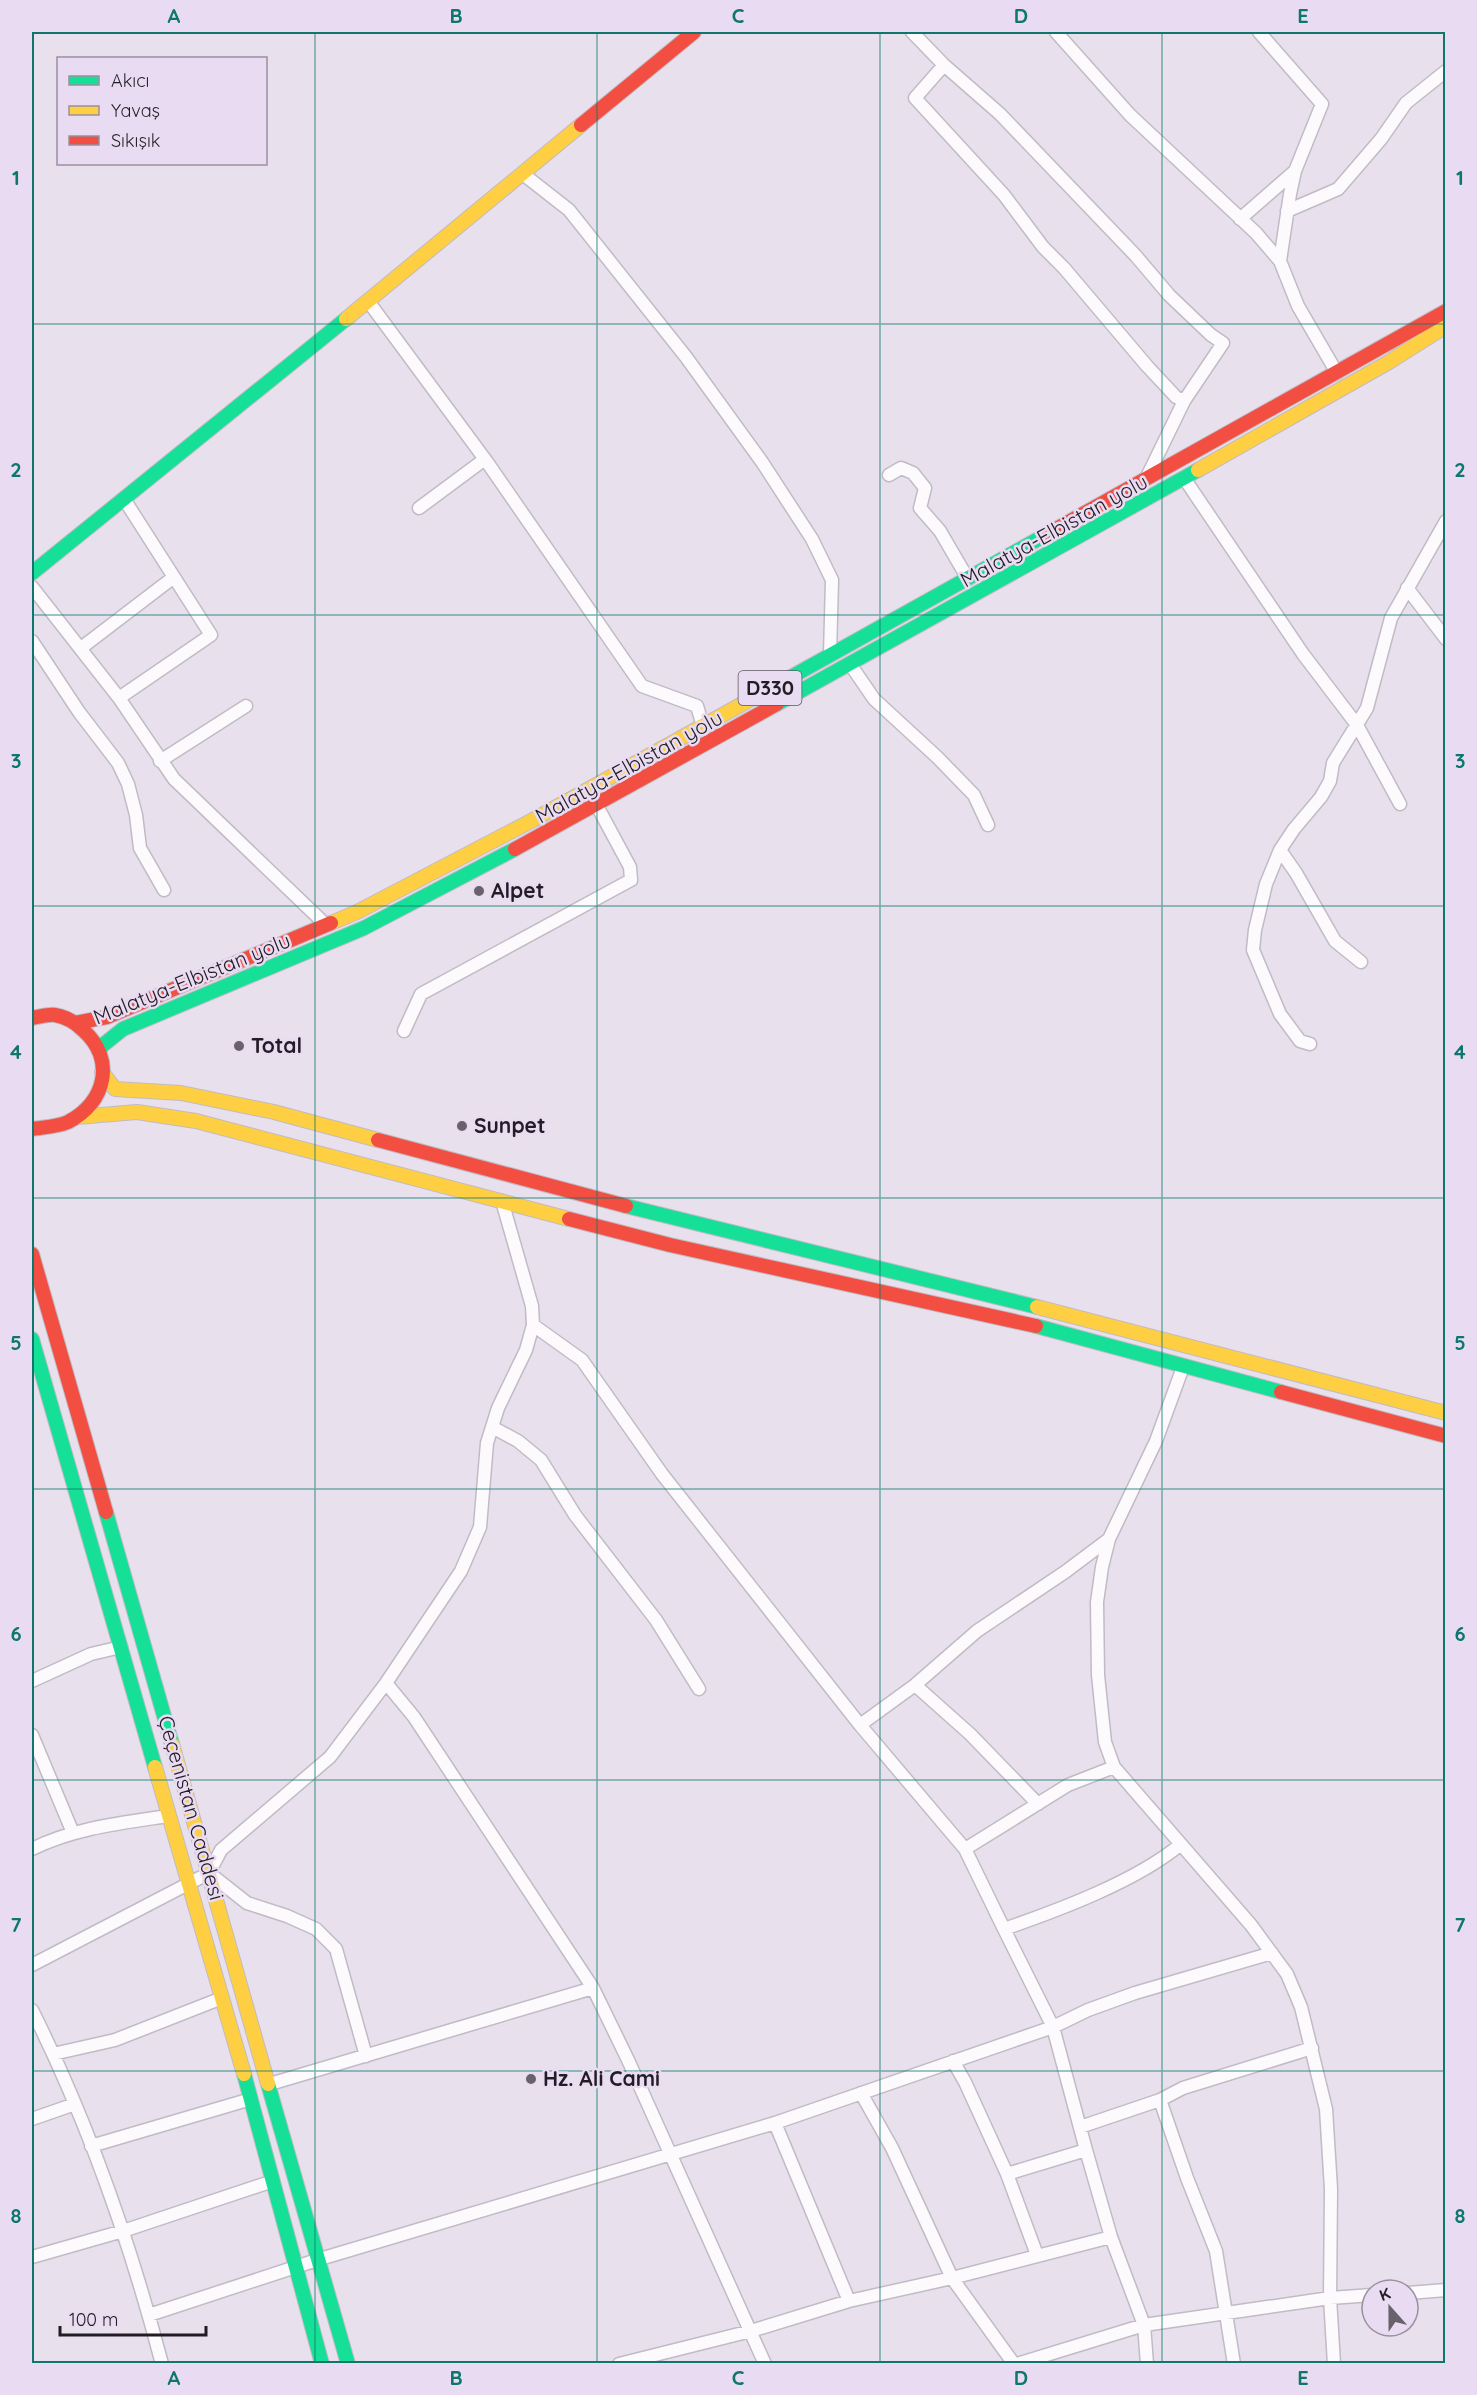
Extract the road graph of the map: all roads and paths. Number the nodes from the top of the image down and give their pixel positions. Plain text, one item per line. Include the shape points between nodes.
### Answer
1 (694, 32) edge
2 (912, 32) edge
3 (1056, 32) edge
4 (1259, 32) edge
5 (944, 65) junction
6 (1446, 71) edge
7 (1295, 171) junction
8 (523, 174) junction
9 (1287, 211) junction
10 (1240, 219) junction
11 (1280, 261) junction
12 (368, 301) junction
13 (1446, 311) edge
14 (1446, 326) edge
15 (1337, 373) junction
16 (1184, 401) junction
17 (485, 459) junction
18 (889, 476) dead end
19 (1184, 478) junction
20 (1146, 480) junction
21 (124, 499) junction
22 (418, 508) dead end
23 (1446, 521) edge
24 (32, 573) edge
25 (174, 577) junction
26 (968, 579) junction
27 (32, 587) edge
28 (1407, 588) junction
29 (1446, 639) edge
30 (32, 640) edge
31 (81, 648) junction
32 (830, 655) junction
33 (850, 664) junction
34 (119, 698) junction
35 (246, 706) dead end
36 (1357, 725) junction
37 (703, 726) junction
38 (160, 761) junction
39 (597, 804) junction
40 (1400, 804) dead end
41 (988, 825) dead end
42 (1280, 850) junction
43 (164, 890) dead end
44 (326, 925) junction
45 (1361, 962) dead end
46 (32, 1018) edge
47 (75, 1023) junction
48 (404, 1031) dead end
49 (1310, 1044) dead end
50 (98, 1049) junction
51 (102, 1072) junction
52 (77, 1117) junction
53 (32, 1129) edge
54 (502, 1201) junction
55 (32, 1254) edge
56 (533, 1324) junction
57 (32, 1339) edge
58 (34, 1359) edge
59 (1183, 1367) junction
60 (1446, 1413) edge
61 (492, 1427) junction
62 (1446, 1437) edge
63 (1109, 1539) junction
64 (122, 1647) junction
65 (32, 1681) edge
66 (386, 1683) junction
67 (915, 1685) junction
68 (699, 1689) dead end
69 (860, 1725) junction
70 (32, 1735) edge
71 (1114, 1767) junction
72 (1038, 1804) junction
73 (168, 1816) junction
74 (73, 1833) junction
75 (1181, 1844) junction
76 (32, 1849) edge
77 (965, 1849) junction
78 (209, 1873) junction
79 (188, 1884) junction
80 (1004, 1929) junction
81 (1272, 1953) junction
82 (32, 1965) edge
83 (593, 1988) junction
84 (222, 1998) junction
85 (32, 2010) edge
86 (1053, 2027) junction
87 (1312, 2048) junction
88 (53, 2054) junction
89 (366, 2056) junction
90 (953, 2061) junction
91 (270, 2084) junction
92 (861, 2093) junction
93 (251, 2099) junction
94 (1160, 2100) junction
95 (75, 2104) junction
96 (32, 2120) edge
97 (775, 2123) junction
98 (1080, 2127) junction
99 (91, 2146) junction
100 (1086, 2150) junction
101 (671, 2155) junction
102 (1007, 2174) junction
103 (273, 2181) junction
104 (123, 2231) junction
105 (1111, 2237) junction
106 (1037, 2255) junction
107 (32, 2257) edge
108 (320, 2259) junction
109 (296, 2267) junction
110 (952, 2278) junction
111 (1446, 2290) edge
112 (1420, 2292) edge
113 (1360, 2296) edge
114 (1330, 2298) junction
115 (849, 2301) junction
116 (1226, 2314) junction
117 (149, 2315) junction
118 (1144, 2325) junction
119 (751, 2331) junction
120 (162, 2364) edge
121 (322, 2364) edge
122 (348, 2364) edge
123 (619, 2364) edge
124 (765, 2364) edge
125 (1015, 2364) edge
126 (1147, 2364) edge
127 (1234, 2364) edge
128 (1334, 2364) edge

1 - 8 main road
2 - 5 street
3 - 10 street via 1130,116
4 - 7 street via 1322,104
5 - 16 street via 915,98 1004,195 1043,247 1147,366
5 - 16 street via 1000,114 1169,294 1223,343
6 - 9 street via 1406,103 1338,189
7 - 9 street
7 - 10 street
8 - 12 main road
8 - 32 street via 569,210 686,357 806,530 832,580
9 - 11 street
10 - 11 street
11 - 15 street via 1298,306
12 - 17 street
12 - 21 main road
13 - 15 main road, Malatya-Elbistan yolu / D330
14 - 19 main road, Malatya-Elbistan yolu / D330
15 - 20 main road, Malatya-Elbistan yolu / D330
16 - 20 street
17 - 22 street
17 - 37 street via 642,686 697,706
18 - 26 street via 901,468 913,473 925,488 920,508 940,531
19 - 33 main road, Malatya-Elbistan yolu / D330
19 - 36 street via 1303,654
20 - 26 main road, Malatya-Elbistan yolu / D330
21 - 24 main road
21 - 25 street
23 - 28 street
25 - 31 street
25 - 34 street via 211,635
26 - 32 main road, Malatya-Elbistan yolu / D330
27 - 31 street
28 - 29 street
28 - 36 street via 1391,618 1367,708
30 - 43 street via 79,712 118,762 136,814 140,848
31 - 34 street
32 - 37 main road, Malatya-Elbistan yolu / D330
33 - 39 main road, Malatya-Elbistan yolu / D330
33 - 41 street via 874,699 974,795
34 - 38 street
35 - 38 street
36 - 40 street
36 - 42 street via 1333,763 1330,781 1321,797
37 - 44 main road, Malatya-Elbistan yolu / D330 via 533,820
38 - 44 street via 191,797
39 - 48 street via 630,867 631,880 421,994
39 - 50 main road, Malatya-Elbistan yolu / D330 via 364,927 123,1029
42 - 45 street via 1335,941
42 - 49 street via 1266,884 1253,950 1280,1014 1300,1041
44 - 47 main road, Malatya-Elbistan yolu / D330 via 107,1017
46 - 47 main road via 54,1015
47 - 50 main road
50 - 51 main road
51 - 52 main road via 91,1105
51 - 60 main road via 115,1089 181,1093 274,1112 560,1190 957,1286
52 - 53 main road via 66,1124
52 - 54 main road via 137,1112 196,1121
54 - 56 street via 532,1306
54 - 59 main road via 670,1245 1035,1326
55 - 78 main road, Çeçenistan Caddesi
56 - 61 street via 526,1350
56 - 69 street via 582,1360 662,1474
57 - 58 main road, Çeçenistan Caddesi
58 - 64 main road, Çeçenistan Caddesi
59 - 62 main road
59 - 63 street via 1156,1441
61 - 66 street via 487,1443 480,1527 461,1571
61 - 68 street via 541,1460 575,1515 656,1620
63 - 67 street via 977,1631
63 - 71 street via 1097,1602 1098,1676 1105,1742
64 - 65 street via 91,1654
64 - 73 main road, Çeçenistan Caddesi
66 - 78 street via 330,1757 221,1850
66 - 83 street via 414,1717
67 - 69 street
67 - 72 street via 970,1734
69 - 77 street
70 - 74 street
71 - 72 street via 1068,1785
71 - 75 street
72 - 77 street
73 - 74 street
73 - 79 main road, Çeçenistan Caddesi
74 - 76 street
75 - 80 street via 1140,1872 1050,1913
75 - 81 street
77 - 80 street
78 - 79 street
78 - 89 street via 247,1903 316,1929 336,1948
78 - 91 main road, Çeçenistan Caddesi
79 - 82 street
79 - 84 main road, Çeçenistan Caddesi
80 - 86 street
81 - 86 street via 1135,1993
81 - 87 street via 1287,1974 1301,2007
83 - 89 street
83 - 101 street
84 - 88 street via 115,2040
84 - 93 main road, Çeçenistan Caddesi
85 - 88 street
86 - 90 street
86 - 98 street
87 - 94 street via 1183,2088
87 - 114 street via 1326,2109 1331,2189
88 - 95 street
89 - 91 street
90 - 92 street
90 - 102 street
91 - 108 main road, Çeçenistan Caddesi
92 - 97 street
92 - 110 street via 892,2148
93 - 99 street
93 - 103 main road, Çeçenistan Caddesi
94 - 98 street
94 - 116 street via 1216,2251
95 - 96 street
95 - 99 street
97 - 101 street
97 - 115 street
98 - 100 street
99 - 104 street
100 - 102 street
100 - 105 street
101 - 108 street
101 - 119 street
102 - 106 street
103 - 104 street
103 - 109 main road, Çeçenistan Caddesi
104 - 107 street
104 - 117 street
105 - 106 street
105 - 118 street
106 - 110 street
108 - 109 street
108 - 122 main road, Çeçenistan Caddesi
109 - 117 street
109 - 121 main road, Çeçenistan Caddesi
110 - 115 street
110 - 125 street
111 - 112 street
113 - 114 street
114 - 116 street
114 - 128 street
115 - 119 street
116 - 118 street
116 - 127 street
117 - 120 street
118 - 125 street
118 - 126 street
119 - 123 street
119 - 124 street

